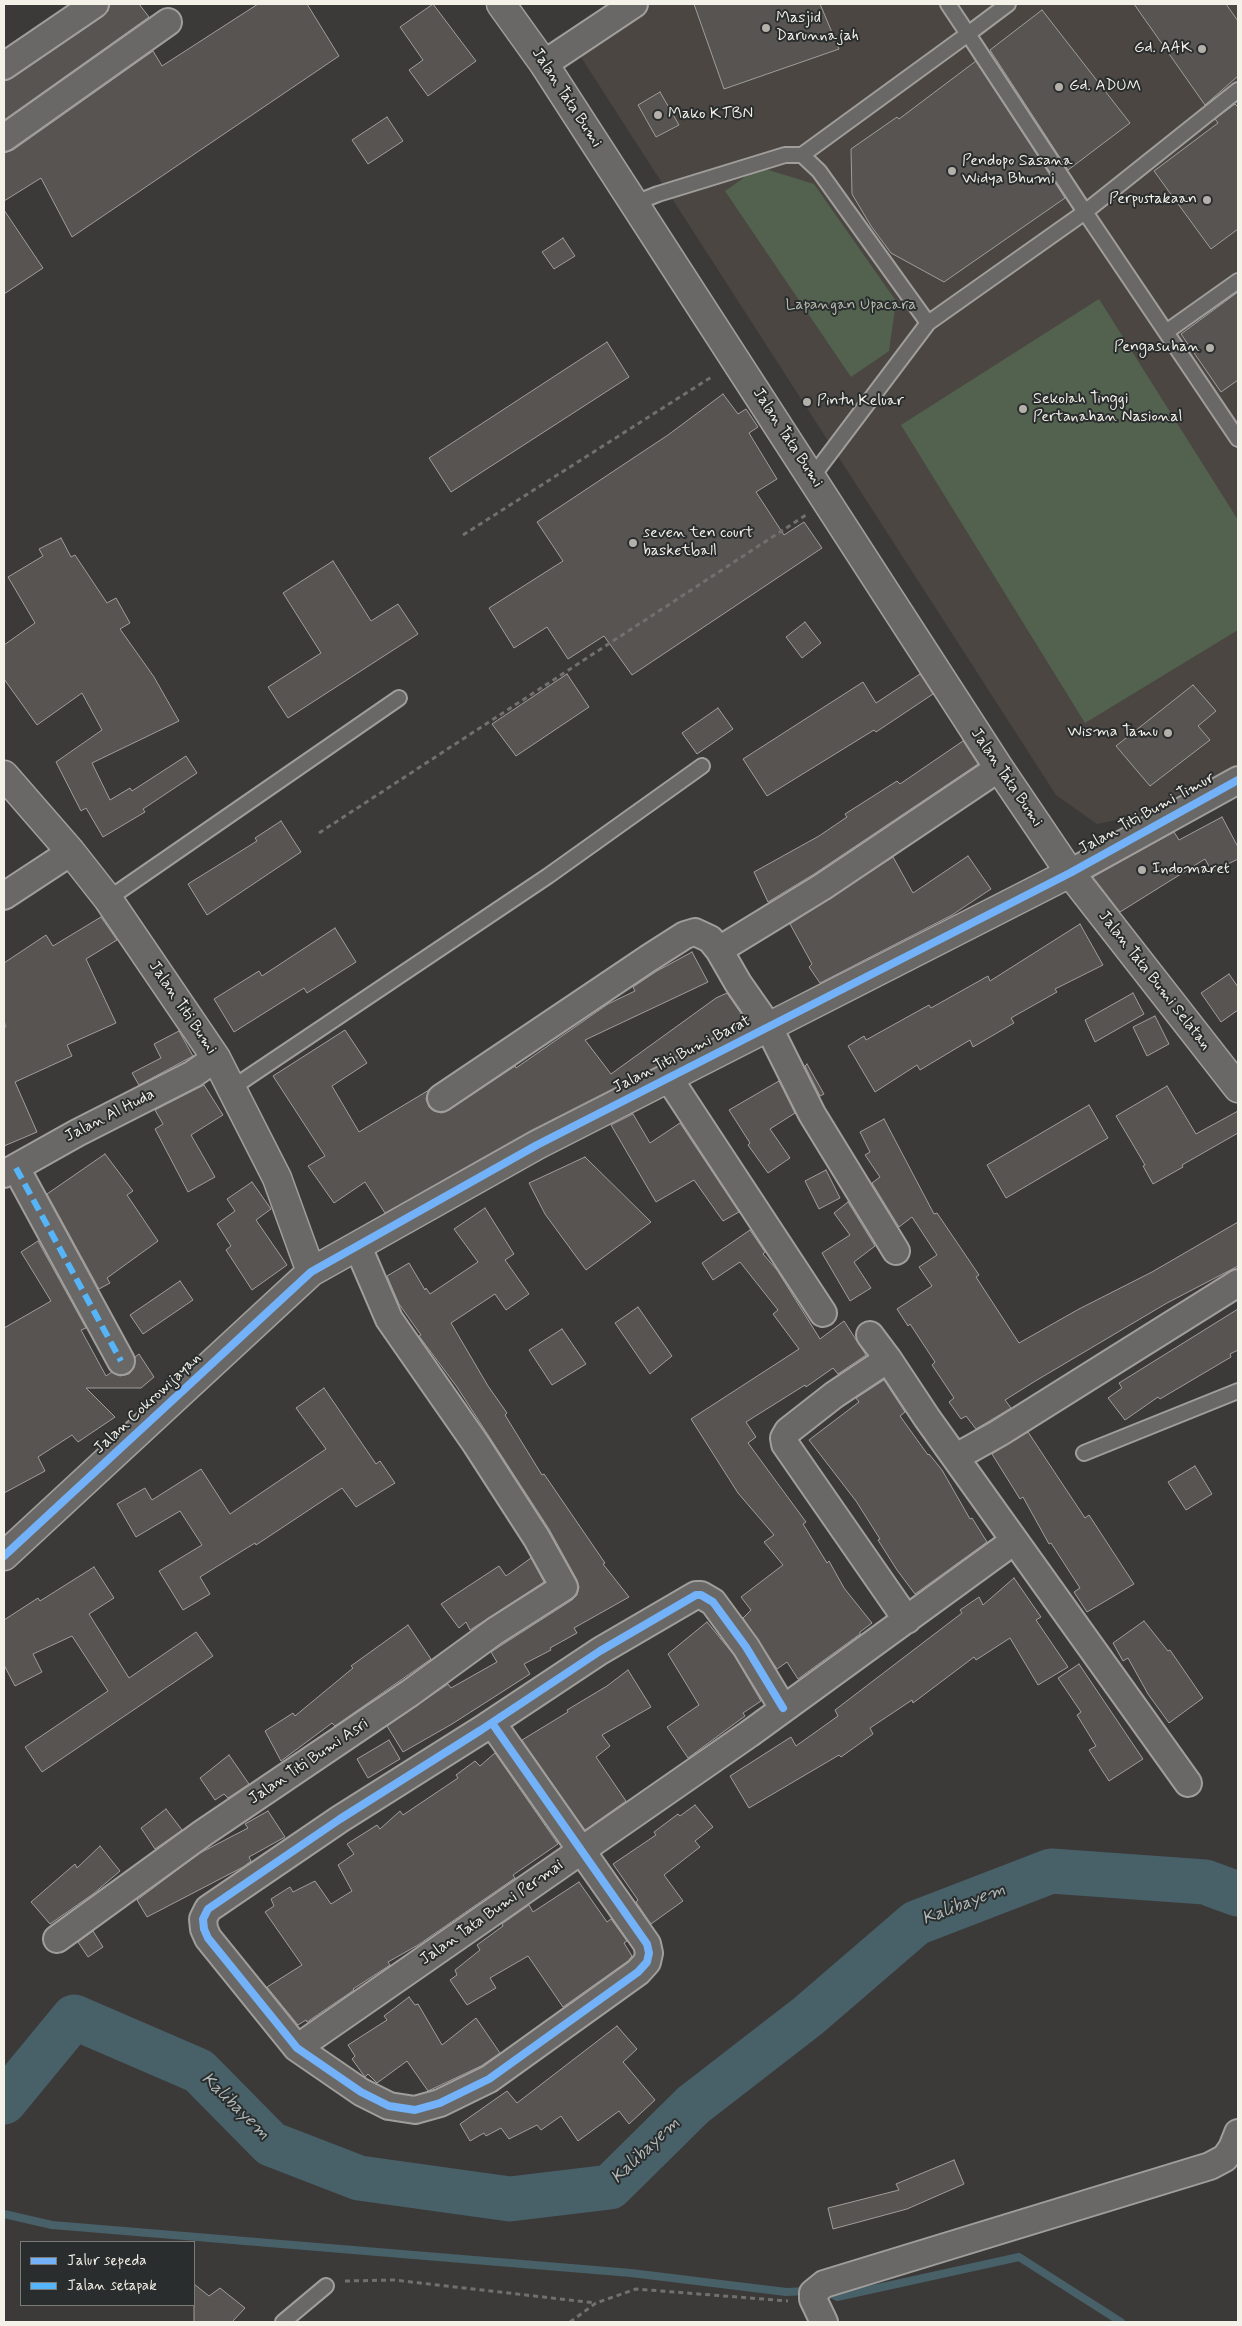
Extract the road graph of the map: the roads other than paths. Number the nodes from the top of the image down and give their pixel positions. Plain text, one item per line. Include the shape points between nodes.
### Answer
1 (95, 4) edge
2 (502, 4) edge
3 (634, 4) edge
4 (948, 4) edge
5 (1008, 4) edge
6 (168, 22) dead end
7 (968, 34) junction
8 (544, 64) junction
9 (4, 66) edge
10 (1238, 90) edge
11 (4, 138) edge
12 (802, 156) junction
13 (635, 203) junction
14 (1085, 212) junction
15 (1238, 281) edge
16 (928, 323) junction
17 (1166, 332) junction
18 (1238, 439) edge
19 (812, 477) junction
20 (399, 698) dead end
21 (702, 766) dead end
22 (999, 768) junction
23 (4, 774) edge
24 (1238, 780) edge
25 (71, 852) junction
26 (1070, 873) junction
27 (4, 896) edge
28 (108, 899) junction
29 (720, 950) junction
30 (768, 1026) junction
31 (216, 1058) junction
32 (668, 1077) junction
33 (232, 1088) junction
34 (1238, 1088) edge
35 (441, 1098) dead end
36 (10, 1171) edge
37 (358, 1246) junction
38 (896, 1251) dead end
39 (311, 1272) junction
40 (1238, 1283) edge
41 (823, 1313) dead end
42 (870, 1335) dead end
43 (888, 1360) junction
44 (121, 1361) dead end
45 (1238, 1391) edge
46 (1084, 1453) dead end
47 (956, 1457) junction
48 (1014, 1541) junction
49 (4, 1556) edge
50 (907, 1620) junction
51 (783, 1708) junction
52 (492, 1723) junction
53 (1188, 1782) dead end
54 (581, 1850) junction
55 (57, 1939) dead end
56 (297, 2048) junction
57 (1238, 2133) edge
58 (326, 2286) road end
59 (283, 2322) edge
60 (824, 2322) edge

1 - 9 street
2 - 8 street, Jalan Tata Bumi
3 - 8 street
4 - 7 lane
5 - 7 lane
6 - 11 street
7 - 12 lane
7 - 14 lane
8 - 13 street, Jalan Tata Bumi
10 - 14 lane
12 - 13 lane via 785,155
12 - 16 lane via 819,171
13 - 19 street, Jalan Tata Bumi
14 - 16 lane
14 - 17 lane
15 - 17 lane
16 - 19 lane
17 - 18 lane
19 - 22 street, Jalan Tata Bumi
20 - 28 lane
21 - 33 lane via 548,876
22 - 26 street, Jalan Tata Bumi
22 - 29 street via 822,887
23 - 25 street, Jalan Titi Bumi
24 - 26 street, Jalan Titi Bumi Timur
25 - 27 street
25 - 28 street, Jalan Titi Bumi
26 - 30 street, Jalan Titi Bumi Barat
26 - 34 street, Jalan Tata Bumi Selatan
28 - 31 street, Jalan Titi Bumi
29 - 30 street
29 - 35 street via 710,939 695,932 685,935
30 - 32 street, Jalan Titi Bumi Barat
30 - 38 street via 812,1114
31 - 33 street, Jalan Titi Bumi
31 - 36 street, Jalan Al Huda via 193,1074
32 - 37 street, Jalan Titi Bumi Barat via 536,1145
32 - 41 street
33 - 39 street, Jalan Titi Bumi via 276,1178
36 - 44 street
37 - 39 street, Jalan Titi Bumi Barat
37 - 55 street, Jalan Titi Bumi Asri via 389,1319 476,1444 564,1587 203,1833
39 - 49 street, Jalan Cokrowijayan
40 - 47 street
42 - 43 street
43 - 47 street
43 - 50 street via 834,1395 788,1431 784,1438 785,1444
45 - 46 lane
47 - 48 street
48 - 50 street, Jalan Tata Bumi Permai
48 - 53 street
50 - 51 street, Jalan Tata Bumi Permai
51 - 52 street via 746,1647 713,1602 696,1595 600,1651
51 - 54 street, Jalan Tata Bumi Permai
52 - 54 street
52 - 56 street via 340,1819 208,1908 203,1919 208,1938
54 - 56 street, Jalan Tata Bumi Permai
54 - 56 street via 647,1944 647,1962 638,1972 489,2079 440,2103 415,2110 389,2106 361,2092
57 - 60 street via 1225,2158 1210,2166 824,2284 814,2294
58 - 59 lane

